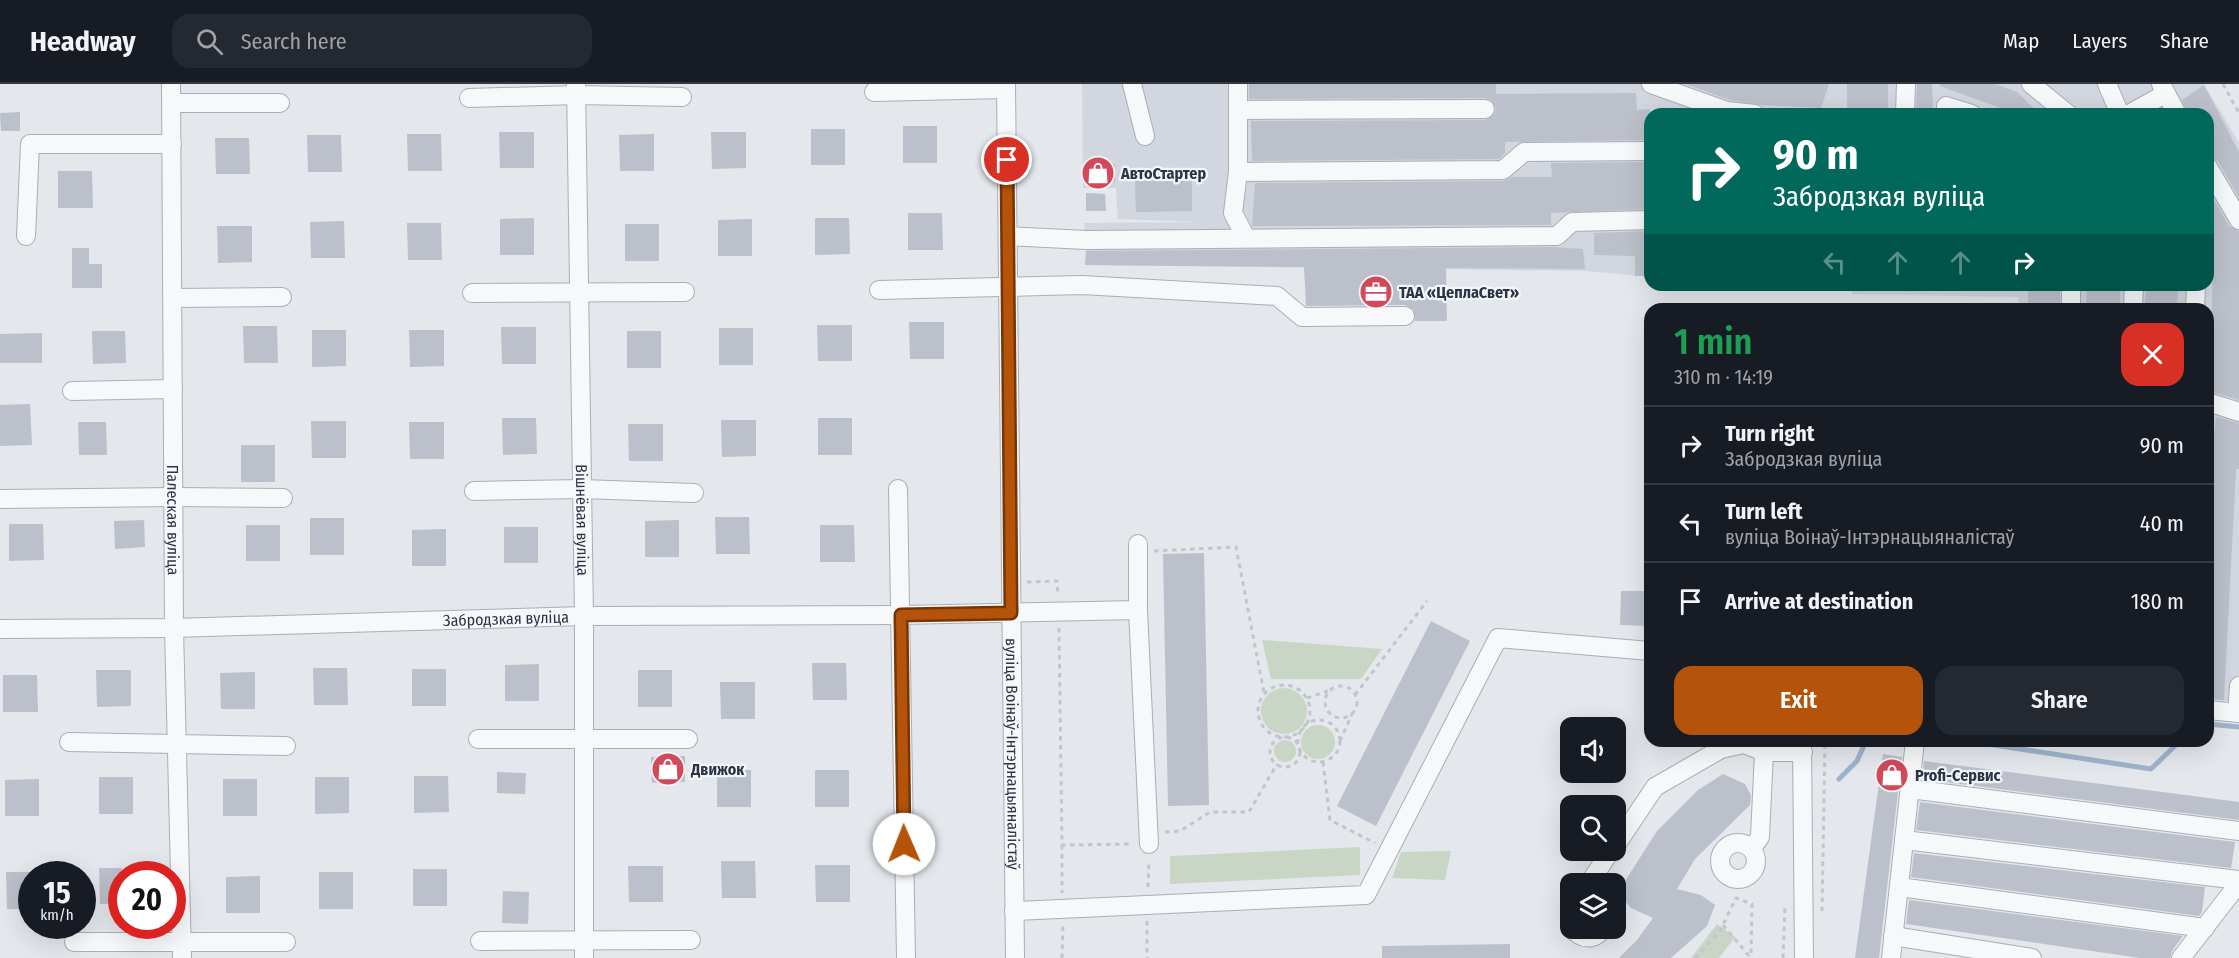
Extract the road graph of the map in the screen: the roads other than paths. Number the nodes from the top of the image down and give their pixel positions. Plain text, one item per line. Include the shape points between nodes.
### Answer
1 (171, 84) edge
2 (1132, 84) edge
3 (1238, 84) edge
4 (1651, 84) edge
5 (1906, 84) edge
6 (2031, 84) edge
7 (2107, 84) edge
8 (1006, 87) edge
9 (2163, 89) edge
10 (577, 90) edge
11 (874, 92) dead end
12 (682, 97) dead end
13 (469, 98) dead end
14 (172, 103) junction
15 (280, 103) dead end
16 (1703, 108) edge
17 (1905, 108) edge
18 (2061, 108) edge
19 (2117, 108) edge
20 (2137, 108) edge
21 (2174, 108) edge
22 (1485, 109) dead end
23 (1239, 110) junction
24 (1145, 136) dead end
25 (172, 144) junction
26 (1644, 151) edge
27 (1238, 172) junction
28 (2214, 177) edge
29 (1644, 220) edge
30 (2239, 220) edge
31 (26, 236) dead end
32 (1008, 236) junction
33 (1246, 238) junction
34 (1008, 285) junction
35 (879, 290) dead end
36 (579, 291) junction
37 (685, 292) dead end
38 (472, 293) dead end
39 (282, 297) dead end
40 (173, 298) junction
41 (1405, 316) dead end
42 (173, 390) junction
43 (72, 391) dead end
44 (2214, 404) edge
45 (2239, 412) edge
46 (582, 489) junction
47 (898, 489) dead end
48 (474, 491) dead end
49 (694, 493) dead end
50 (174, 497) junction
51 (283, 498) dead end
52 (0, 499) edge
53 (1138, 548) road end
54 (1138, 610) junction
55 (1011, 613) junction
56 (901, 615) junction
57 (584, 616) junction
58 (174, 628) junction
59 (0, 629) edge
60 (1644, 650) edge
61 (2239, 686) edge
62 (2214, 711) edge
63 (2238, 713) edge
64 (478, 739) dead end
65 (584, 739) junction
66 (688, 739) dead end
67 (69, 742) dead end
68 (177, 744) junction
69 (286, 746) dead end
70 (1730, 747) edge
71 (1752, 747) edge
72 (1803, 747) edge
73 (1914, 747) edge
74 (1764, 752) junction
75 (1910, 789) junction
76 (1626, 829) edge
77 (2239, 831) edge
78 (1149, 839) road end
79 (1904, 840) junction
80 (1752, 848) dead end
81 (2239, 881) edge
82 (1899, 887) junction
83 (1014, 911) junction
84 (2205, 928) junction
85 (1893, 936) junction
86 (691, 940) dead end
87 (480, 941) dead end
88 (74, 942) dead end
89 (286, 942) dead end
90 (182, 950) edge
91 (584, 950) edge
92 (906, 958) edge
93 (1015, 958) edge
94 (1804, 958) edge
95 (1891, 958) edge
96 (2032, 958) edge
97 (2181, 958) edge

1 - 14 street, Палеская вуліца
2 - 24 street
3 - 23 street
4 - 16 street
5 - 17 street
6 - 18 street
7 - 19 street
8 - 11 street
8 - 32 street, вуліца Воінаў-Інтэрнацыяналістаў
9 - 20 street
9 - 21 street
10 - 12 street
10 - 13 street
10 - 36 street, Вішнёвая вуліца
14 - 15 street
14 - 25 street, Палеская вуліца
22 - 23 street
23 - 27 street
25 - 31 street via 30,144
25 - 40 street, Палеская вуліца
26 - 27 street via 1524,152 1503,170
27 - 33 street via 1233,213
28 - 30 street
29 - 33 street via 1572,222 1557,236
32 - 33 street via 1086,240
32 - 34 street, вуліца Воінаў-Інтэрнацыяналістаў
34 - 35 street
34 - 41 street via 1082,285 1278,296 1302,316
34 - 55 street, вуліца Воінаў-Інтэрнацыяналістаў
36 - 37 street
36 - 38 street
36 - 46 street, Вішнёвая вуліца
39 - 40 street
40 - 42 street, Палеская вуліца
42 - 43 street
42 - 50 street, Палеская вуліца
44 - 45 street
46 - 48 street
46 - 49 street
46 - 57 street, Вішнёвая вуліца
47 - 56 street
50 - 51 street
50 - 52 street
50 - 58 street, Палеская вуліца
53 - 54 street
54 - 55 street, Забродзкая вуліца
54 - 78 street
55 - 56 street, Забродзкая вуліца
55 - 83 street, вуліца Воінаў-Інтэрнацыяналістаў
56 - 57 street, Забродзкая вуліца
56 - 92 street
57 - 58 street, Забродзкая вуліца
57 - 65 street, Вішнёвая вуліца
58 - 59 street, Забродзкая вуліца
58 - 68 street, Палеская вуліца
60 - 83 street via 1498,638 1366,895
61 - 63 street
62 - 63 street
64 - 65 street
65 - 66 street
65 - 91 street, Вішнёвая вуліца
67 - 68 street
68 - 69 street
68 - 90 street, Палеская вуліца
70 - 76 street via 1655,787
71 - 74 street
72 - 74 street
72 - 94 street
73 - 75 street
74 - 80 street via 1760,837
75 - 77 street
75 - 79 street
79 - 81 street
79 - 82 street
81 - 84 street
82 - 84 street
82 - 85 street
83 - 93 street, вуліца Воінаў-Інтэрнацыяналістаў
84 - 97 street
85 - 95 street
85 - 96 street
86 - 91 street
87 - 91 street
88 - 90 street
89 - 90 street

